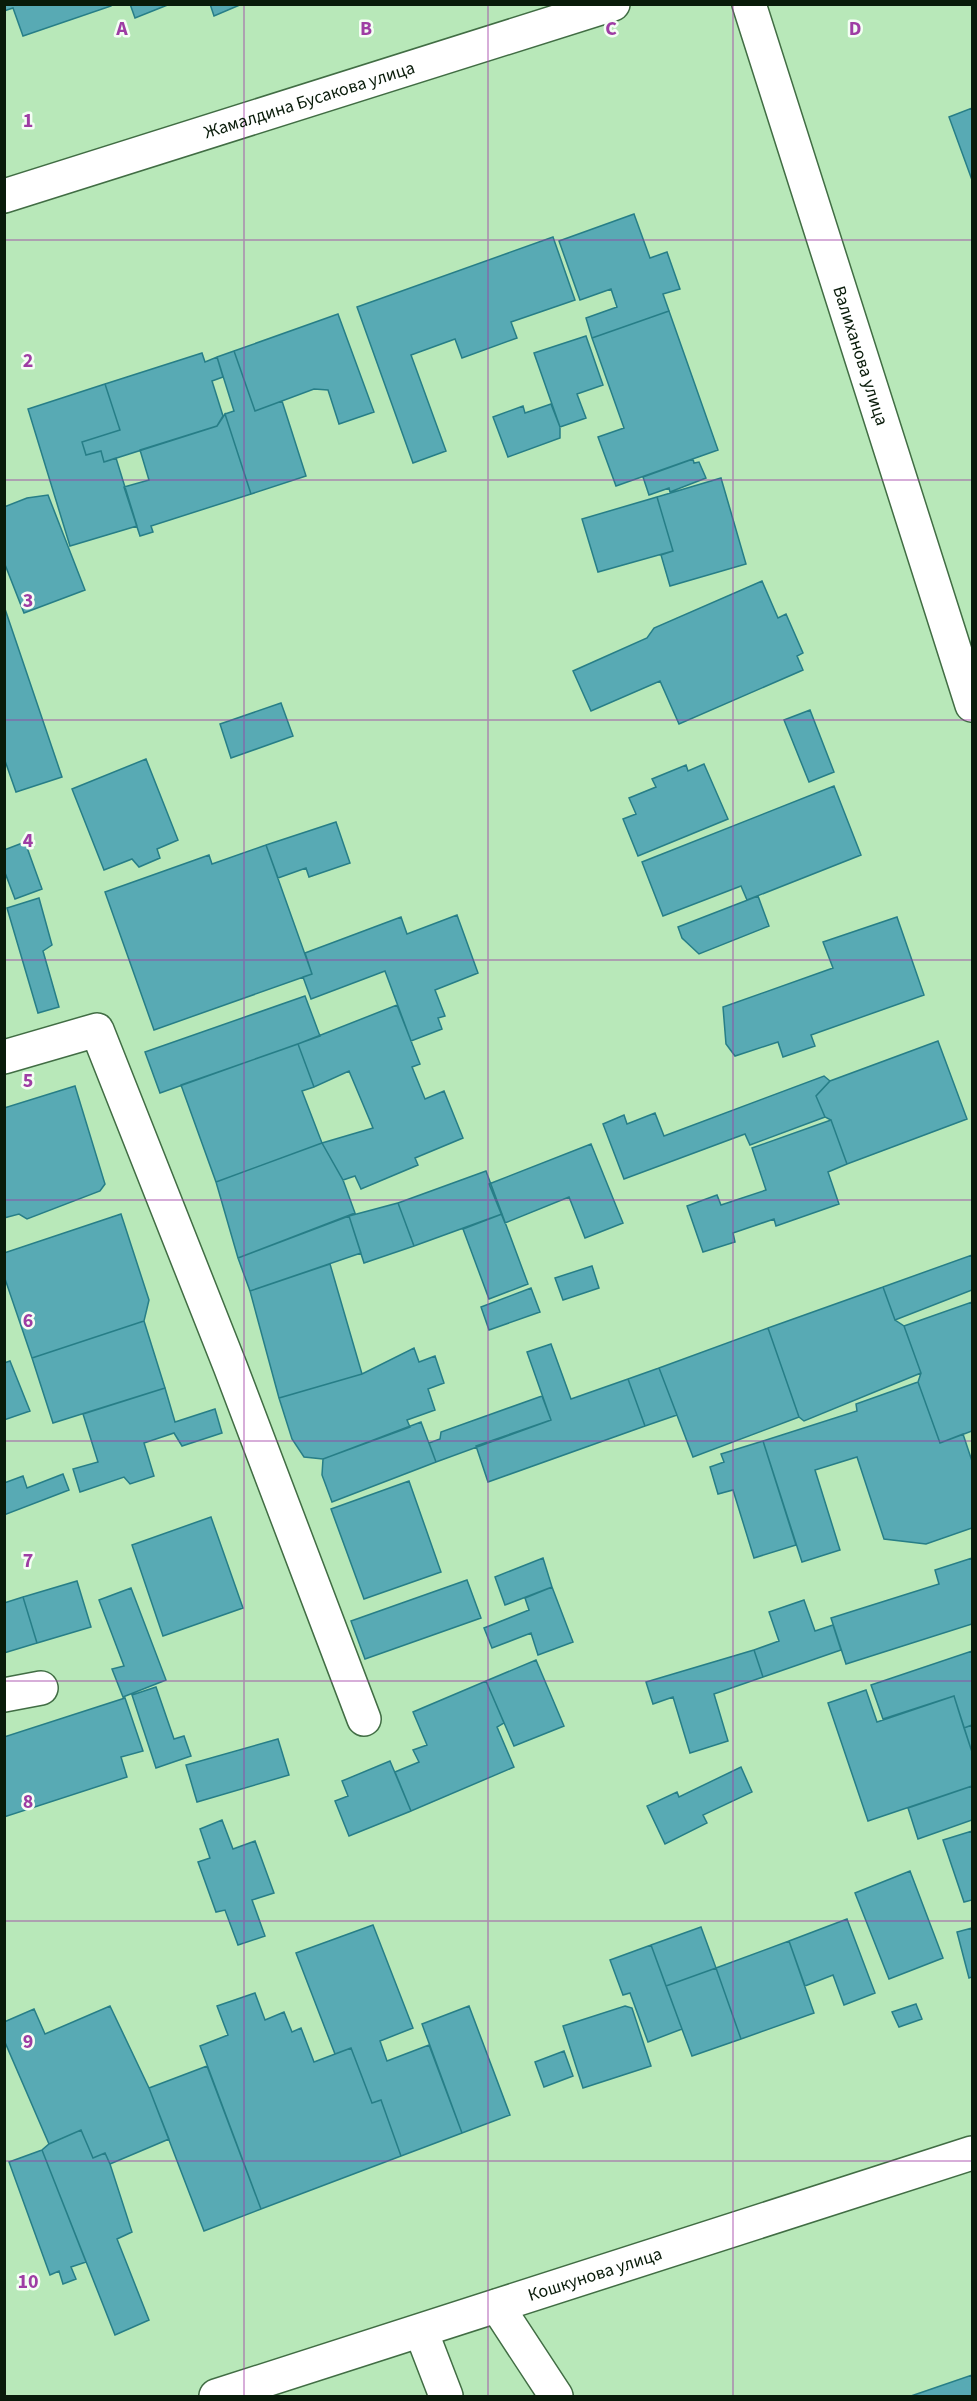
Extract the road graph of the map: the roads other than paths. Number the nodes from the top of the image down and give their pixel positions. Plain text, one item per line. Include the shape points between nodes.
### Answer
1 (614, 4) edge
2 (749, 4) edge
3 (4, 196) edge
4 (972, 705) edge
5 (4, 1057) edge
6 (41, 1688) dead end
7 (4, 1695) edge
8 (364, 1719) dead end
9 (972, 2152) edge
10 (497, 2306) junction
11 (421, 2331) junction
12 (216, 2397) edge
13 (446, 2397) edge
14 (556, 2397) edge

1 - 3 street, Жамалдина Бусакова улица
2 - 4 street, Валиханова улица
5 - 8 street via 97,1030
6 - 7 street
9 - 10 street, Кошкунова улица
10 - 11 street, Кошкунова улица
10 - 14 street
11 - 12 street, Кошкунова улица
11 - 13 street

